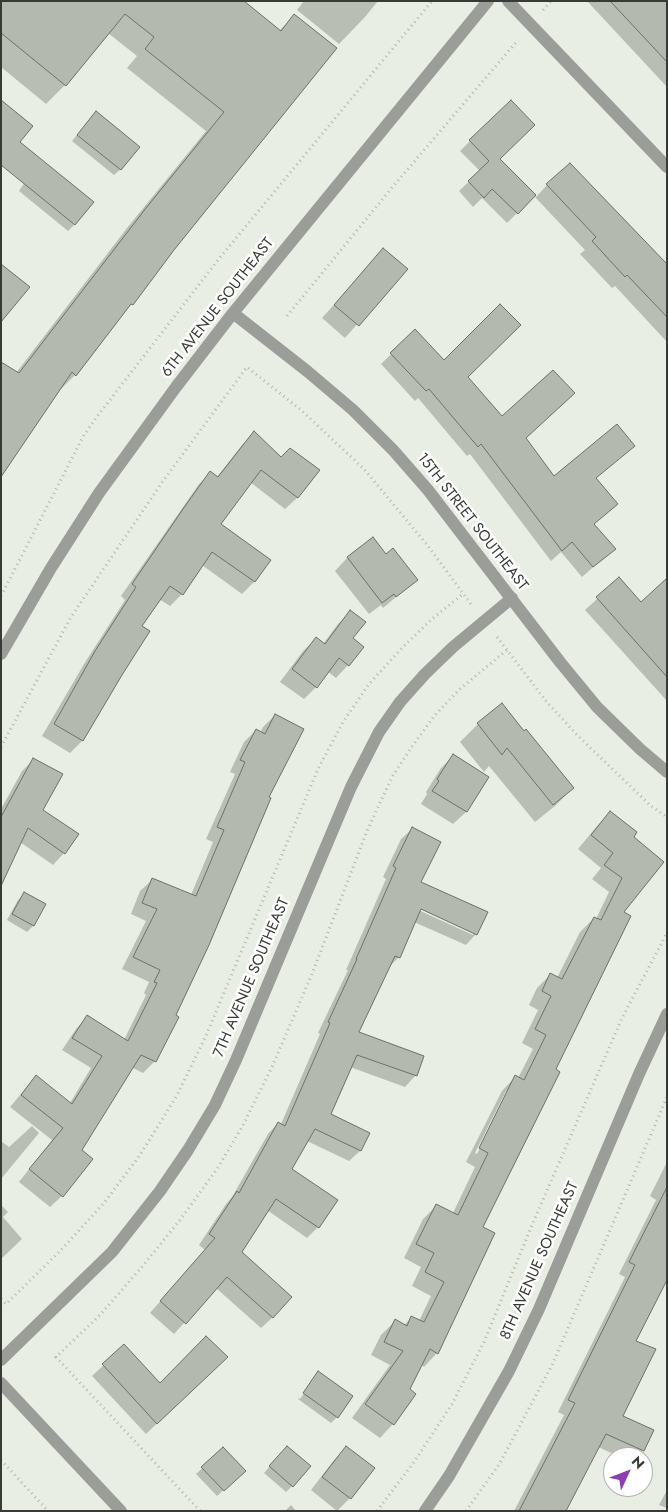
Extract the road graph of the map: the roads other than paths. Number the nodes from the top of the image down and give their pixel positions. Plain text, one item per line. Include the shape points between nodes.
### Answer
1 (488, 1) edge
2 (508, 1) edge
3 (667, 167) edge
4 (233, 313) junction
5 (512, 598) junction
6 (1, 654) edge
7 (667, 772) edge
8 (667, 1014) edge
9 (1, 1360) edge
10 (1, 1382) edge
11 (121, 1511) edge
12 (425, 1511) edge

1 - 4 street, 6TH AVENUE SOUTHEAST
2 - 3 street
4 - 5 street, 15TH STREET SOUTHEAST via 353,410 393,450
4 - 6 street, 6TH AVENUE SOUTHEAST via 99,493
5 - 7 street, 15TH STREET SOUTHEAST via 597,707
5 - 9 street, 7TH AVENUE SOUTHEAST via 424,674 400,702 372,744 236,1060 188,1150 112,1252
8 - 12 street, 8TH AVENUE SOUTHEAST via 539,1309 509,1370 449,1476
10 - 11 street

